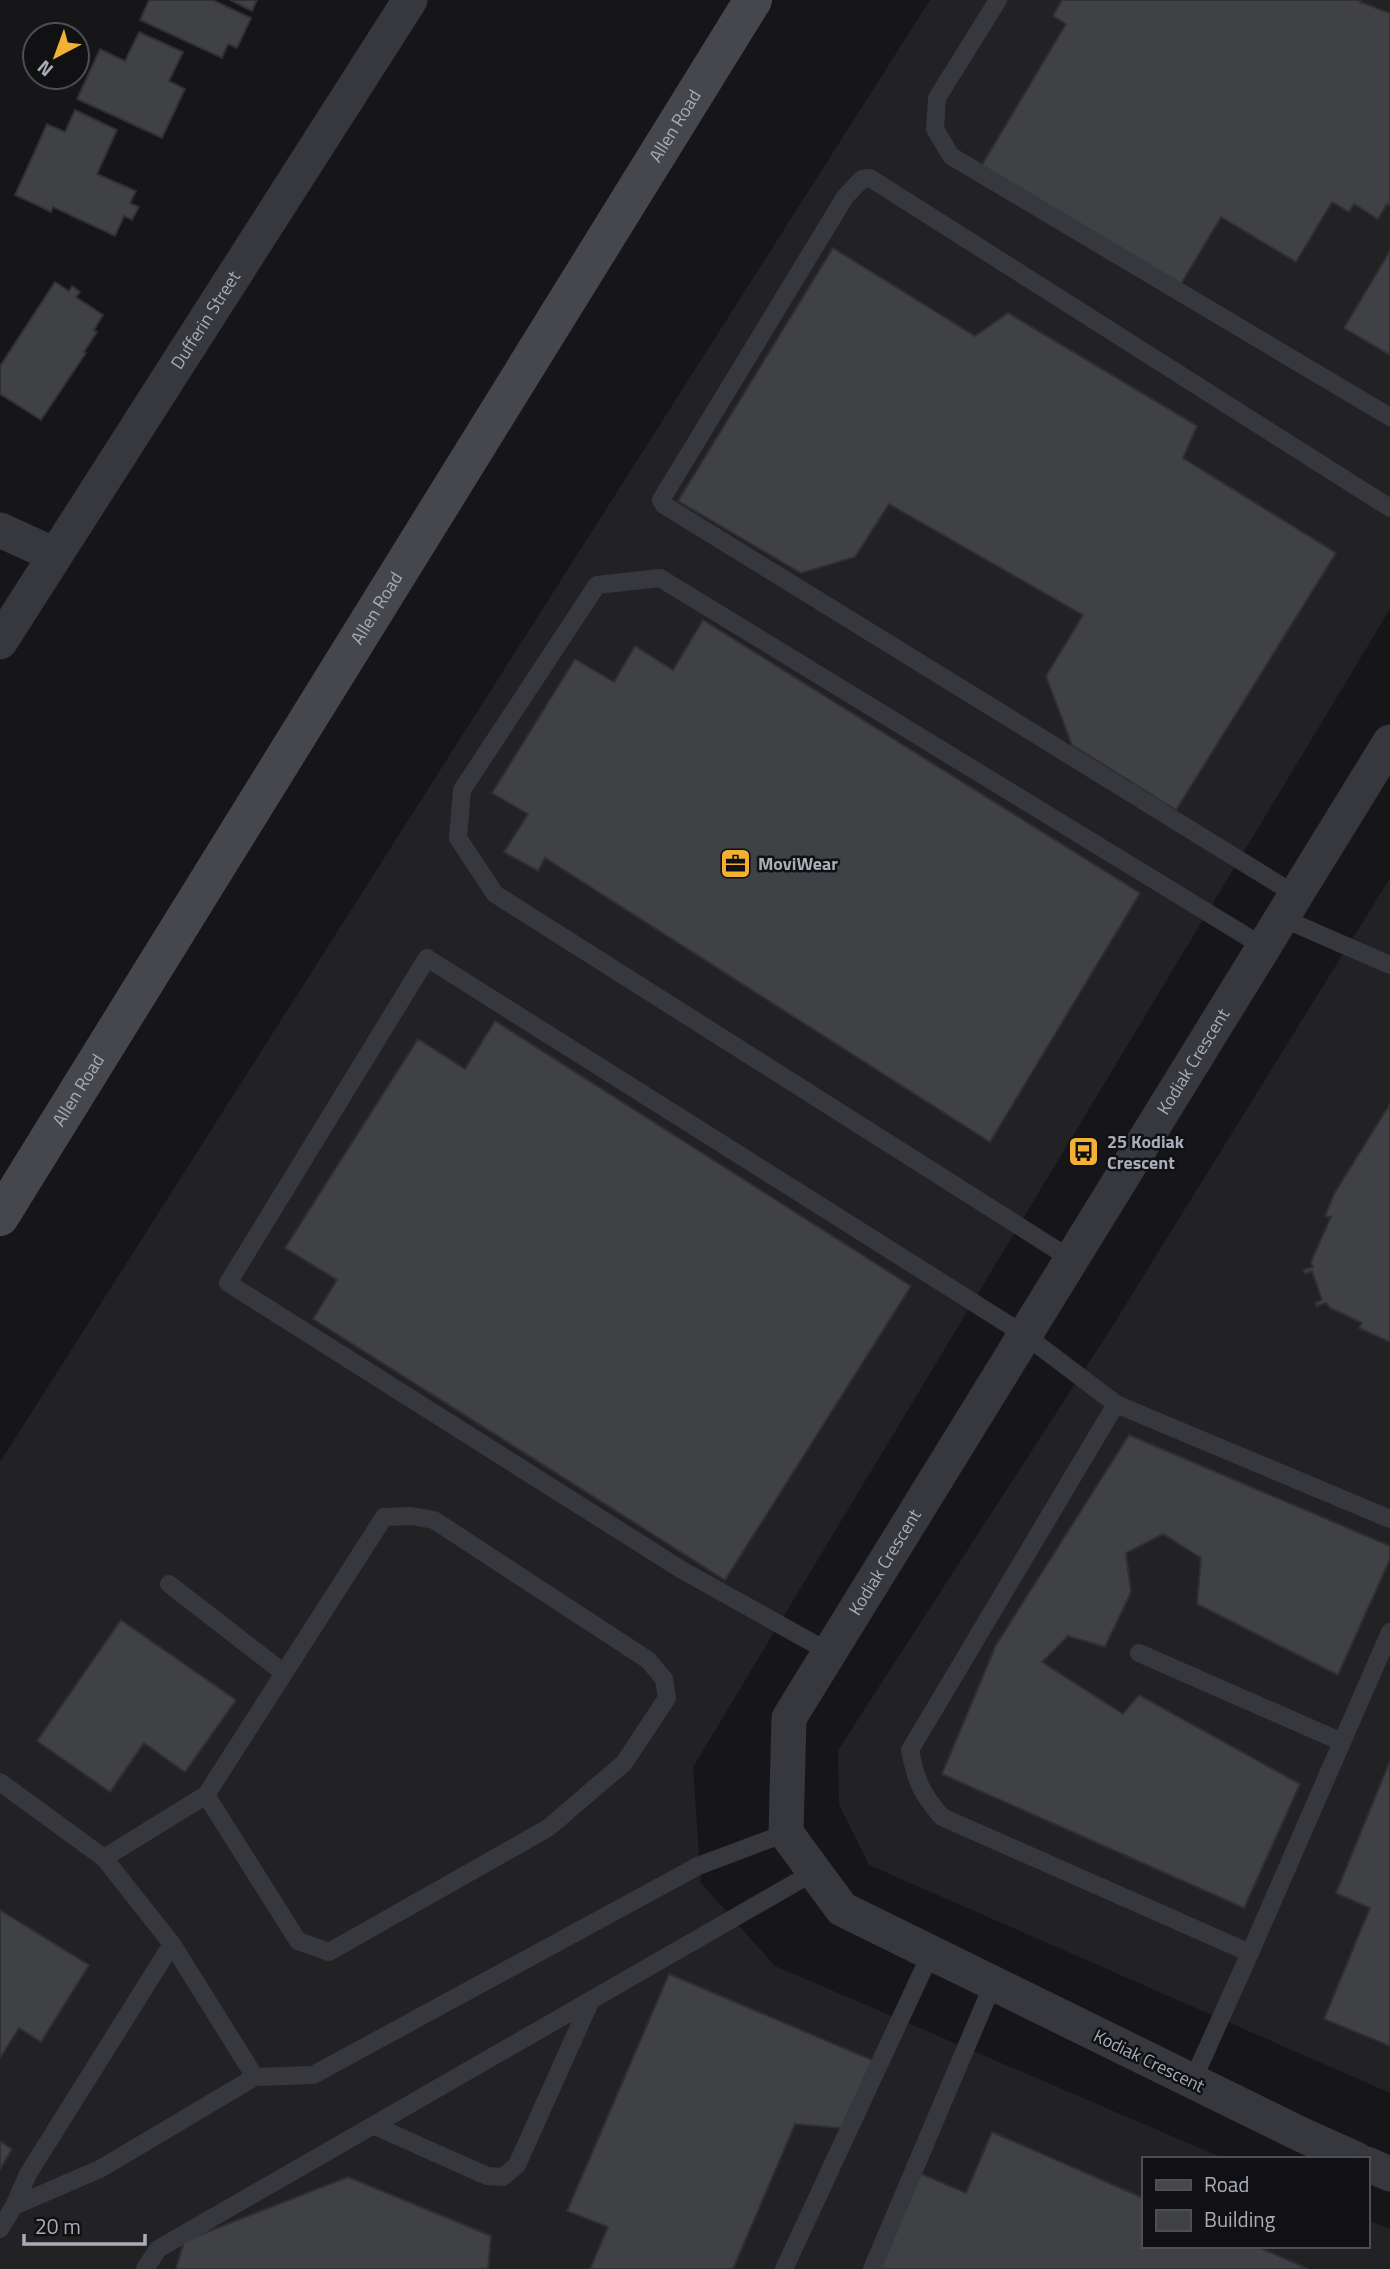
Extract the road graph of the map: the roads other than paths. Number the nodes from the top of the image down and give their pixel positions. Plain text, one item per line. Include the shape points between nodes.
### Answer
1 (410, 0) edge
2 (753, 0) edge
3 (998, 0) edge
4 (1390, 417) edge
5 (1390, 508) edge
6 (0, 530) edge
7 (55, 555) junction
8 (0, 642) edge
9 (1390, 742) edge
10 (1289, 906) junction
11 (1264, 947) junction
12 (1390, 965) edge
13 (0, 1217) edge
14 (1071, 1259) junction
15 (1024, 1335) junction
16 (1116, 1404) junction
17 (1390, 1519) edge
18 (169, 1584) dead end
19 (1390, 1632) edge
20 (829, 1652) junction
21 (1139, 1653) dead end
22 (284, 1673) junction
23 (1342, 1742) junction
24 (0, 1782) edge
25 (206, 1795) junction
26 (786, 1833) junction
27 (104, 1858) junction
28 (814, 1872) junction
29 (172, 1944) junction
30 (931, 1953) junction
31 (1250, 1953) junction
32 (993, 1984) junction
33 (591, 2000) junction
34 (255, 2077) junction
35 (1192, 2082) junction
36 (375, 2126) junction
37 (1352, 2157) edge
38 (1369, 2165) edge
39 (1390, 2174) edge
40 (14, 2206) junction
41 (0, 2228) edge
42 (145, 2269) edge
43 (784, 2269) edge
44 (872, 2269) edge

1 - 7 street, Dufferin Street
2 - 13 main road, Allen Road
3 - 4 lane via 937,98 934,129 951,156
5 - 10 lane via 870,178 862,179 845,197 661,500
6 - 7 street
7 - 8 street, Dufferin Street
9 - 10 street, Kodiak Crescent
10 - 11 street, Kodiak Crescent
10 - 12 lane
11 - 14 street, Kodiak Crescent
11 - 14 lane via 660,578 597,585 462,789 458,838 495,894
14 - 15 street, Kodiak Crescent
15 - 16 lane
15 - 20 street, Kodiak Crescent
15 - 20 lane via 427,958 228,1283 682,1570
16 - 17 lane
16 - 31 lane via 910,1750 914,1773 924,1797 942,1817
18 - 22 lane
19 - 23 lane
20 - 26 street, Kodiak Crescent via 789,1718
21 - 23 lane
22 - 25 lane
22 - 25 lane via 384,1517 411,1516 434,1520 648,1660 664,1679 667,1698 624,1763 548,1828 329,1952 298,1941
23 - 31 lane
24 - 27 lane
25 - 27 lane
26 - 28 street, Kodiak Crescent
26 - 34 lane via 698,1866 313,2075
27 - 29 lane
28 - 30 street, Kodiak Crescent via 842,1909
28 - 33 lane
29 - 34 lane
29 - 40 lane via 28,2174
30 - 32 street, Kodiak Crescent
30 - 43 lane
31 - 35 lane
32 - 35 street, Kodiak Crescent
32 - 44 lane
33 - 36 lane
33 - 36 lane via 517,2165 503,2177 487,2176
34 - 40 lane via 100,2169
35 - 37 street, Kodiak Crescent
36 - 42 lane via 158,2249
38 - 39 street
40 - 41 lane

